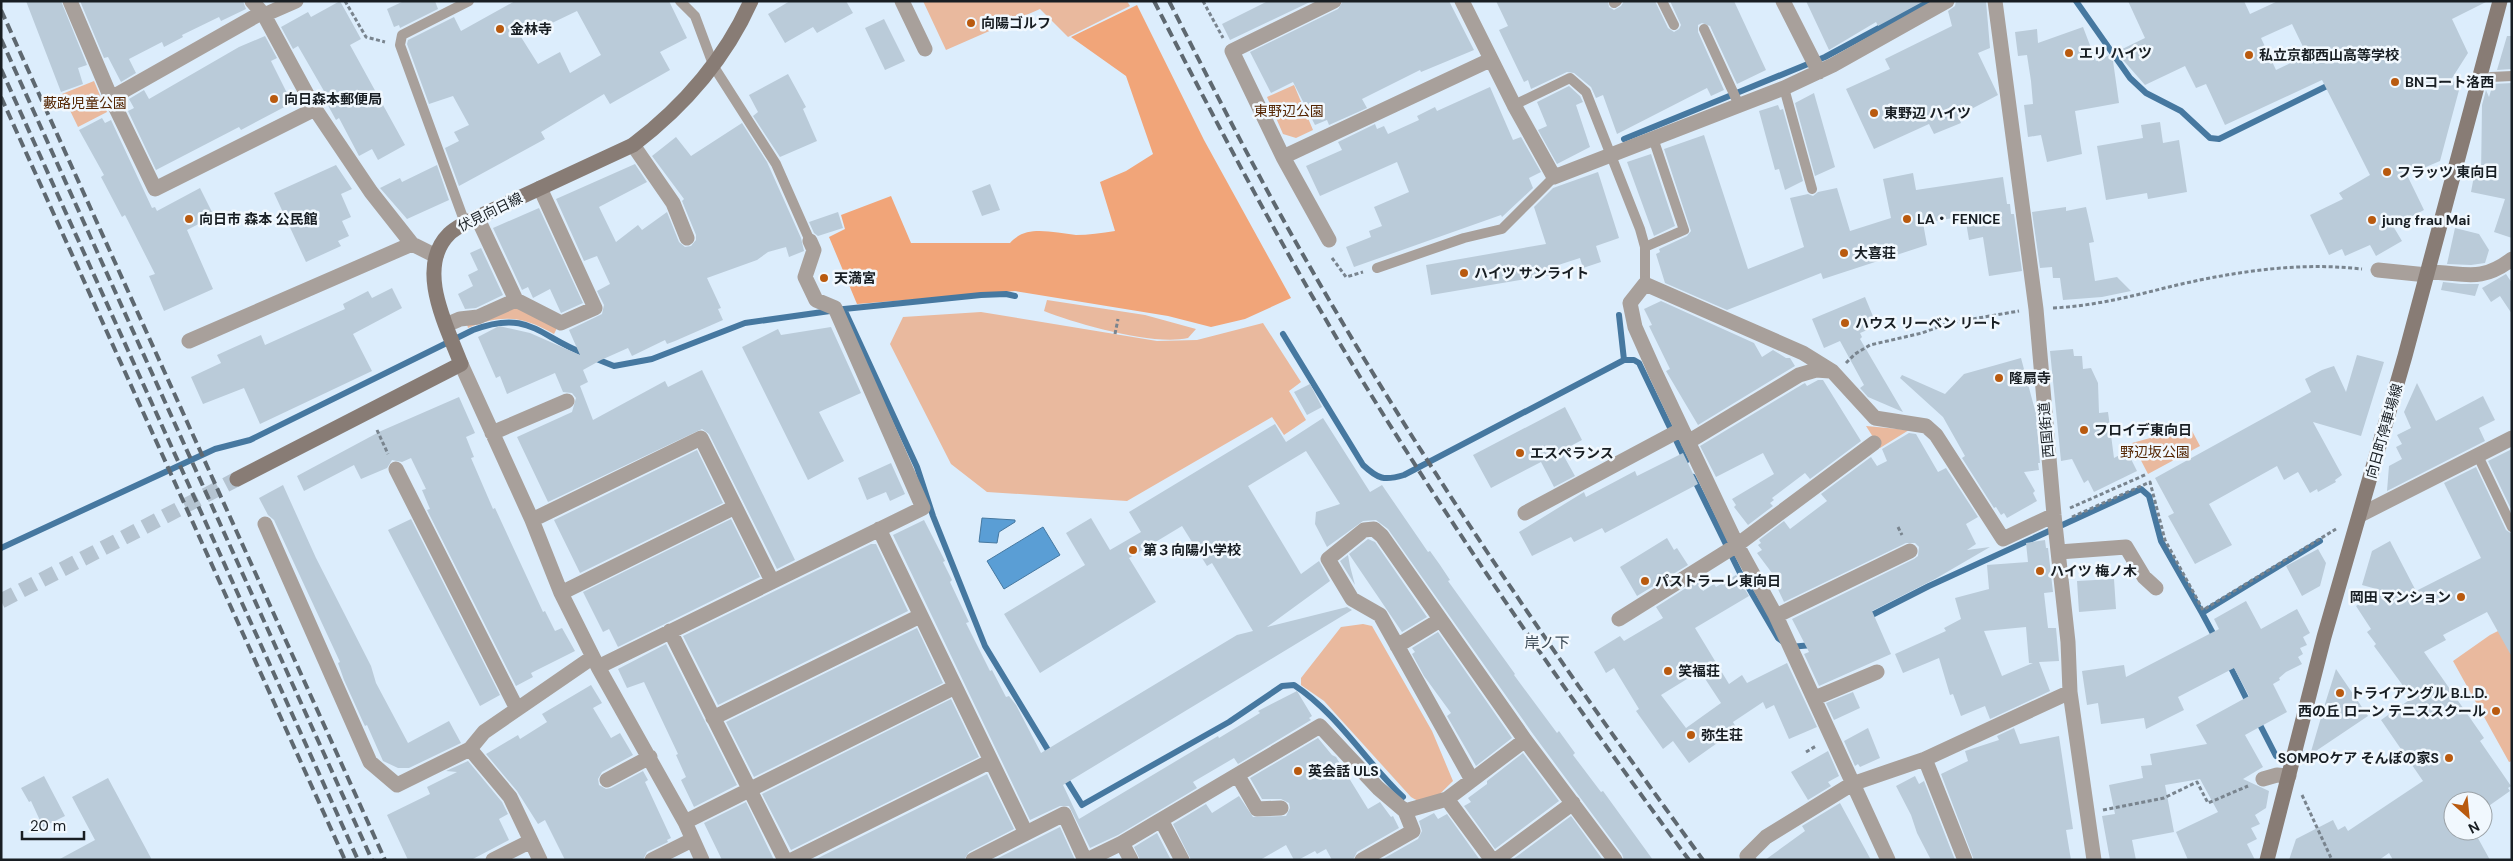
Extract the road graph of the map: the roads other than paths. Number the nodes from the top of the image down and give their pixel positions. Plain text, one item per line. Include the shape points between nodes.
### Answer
1 (70, 1) edge
2 (296, 1) edge
3 (470, 1) edge
4 (680, 1) edge
5 (751, 1) edge
6 (902, 1) edge
7 (1334, 1) edge
8 (1462, 1) edge
9 (1662, 1) edge
10 (1783, 1) edge
11 (1947, 1) edge
12 (1995, 1) edge
13 (2500, 1) edge
14 (1925, 7) edge
15 (259, 10) edge
16 (1674, 25) dead end
17 (1704, 29) dead end
18 (925, 49) dead end
19 (1490, 60) junction
20 (714, 66) junction
21 (1819, 72) junction
22 (2512, 76) edge
23 (2478, 85) junction
24 (1784, 88) junction
25 (110, 98) junction
26 (1514, 105) junction
27 (1739, 105) junction
28 (315, 109) junction
29 (1652, 138) junction
30 (632, 145) junction
31 (1612, 154) junction
32 (1283, 156) junction
33 (1554, 177) junction
34 (540, 188) junction
35 (1812, 189) dead end
36 (471, 220) junction
37 (687, 238) dead end
38 (1329, 240) road end
39 (810, 241) joint
40 (412, 244) junction
41 (1645, 247) junction
42 (436, 256) junction
43 (2512, 259) edge
44 (1378, 268) road end
45 (2378, 270) road end
46 (2427, 274) junction
47 (1645, 284) junction
48 (516, 300) junction
49 (446, 325) junction
50 (189, 342) dead end
51 (461, 364) junction
52 (1832, 371) junction
53 (567, 401) dead end
54 (492, 433) junction
55 (1685, 435) junction
56 (2512, 438) edge
57 (1874, 442) dead end
58 (2478, 456) junction
59 (396, 469) road end
60 (238, 478) tunnel mouth
61 (735, 507) junction
62 (1524, 513) dead end
63 (2360, 515) junction
64 (532, 520) junction
65 (2055, 520) junction
66 (265, 524) dead end
67 (2512, 527) edge
68 (879, 529) junction
69 (1737, 545) junction
70 (1910, 551) dead end
71 (2060, 552) junction
72 (772, 581) junction
73 (2156, 588) dead end
74 (561, 593) junction
75 (920, 616) junction
76 (1776, 616) junction
77 (1619, 619) dead end
78 (1440, 620) junction
79 (670, 631) junction
80 (1397, 646) junction
81 (596, 662) junction
82 (1877, 672) dead end
83 (955, 687) junction
84 (2070, 692) junction
85 (1815, 698) junction
86 (516, 709) junction
87 (713, 718) junction
88 (1525, 740) junction
89 (470, 748) junction
90 (650, 757) junction
91 (1925, 759) junction
92 (991, 761) junction
93 (1238, 776) junction
94 (2289, 776) junction
95 (2264, 779) road end
96 (607, 780) dead end
97 (1472, 780) junction
98 (1852, 784) junction
99 (749, 790) junction
100 (1447, 799) junction
101 (1573, 803) junction
102 (1282, 808) dead end
103 (1405, 811) junction
104 (1161, 820) junction
105 (685, 822) junction
106 (1026, 833) junction
107 (692, 840) junction
108 (531, 841) junction
109 (1122, 843) junction
110 (493, 860) edge
111 (540, 860) edge
112 (652, 860) edge
113 (702, 860) edge
114 (785, 860) edge
115 (792, 860) edge
116 (973, 860) edge
117 (1086, 860) edge
118 (1131, 860) edge
119 (1182, 860) edge
120 (1362, 860) edge
121 (1492, 860) edge
122 (1496, 860) edge
123 (1615, 860) edge
124 (1749, 860) edge
125 (1888, 860) edge
126 (1965, 860) edge
127 (2094, 860) edge
128 (2267, 860) edge

1 - 25 street
2 - 15 street
3 - 36 lane via 402,35 400,45
4 - 20 lane via 695,16
5 - 20 main road, 伏見向日線
6 - 18 street
7 - 32 street via 1232,51
8 - 19 street
9 - 16 lane
10 - 21 street
11 - 14 street
12 - 65 street, 西国街道 via 2036,310
13 - 23 main road, 向日町停車場線
14 - 21 street
15 - 25 street
15 - 28 street
17 - 27 lane
19 - 26 street
19 - 32 street
20 - 30 main road, 伏見向日線 via 673,110
20 - 39 lane via 776,164
21 - 24 street
22 - 23 lane via 2492,77
23 - 46 main road, 向日町停車場線
24 - 27 street
24 - 35 lane
25 - 28 street via 155,189
26 - 31 lane via 1570,78 1586,92
26 - 33 street
27 - 29 street
28 - 40 street via 370,192
29 - 31 street
29 - 41 lane via 1684,230
30 - 34 main road, 伏見向日線
30 - 37 street via 673,203
31 - 33 street
31 - 41 lane
32 - 38 street
33 - 44 lane via 1502,229 1464,238
34 - 36 main road, 伏見向日線
34 - 48 street via 595,308 561,323
36 - 42 main road, 伏見向日線 via 449,234
36 - 48 street
39 - 68 street via 814,250 805,277 816,300 837,313 923,508
40 - 42 street
40 - 50 street
41 - 47 lane
42 - 49 main road, 伏見向日線 via 434,278
43 - 46 street via 2496,271 2481,276
45 - 46 street
46 - 63 main road, 向日町停車場線
47 - 52 street via 1803,353
47 - 55 street via 1630,302 1635,327
48 - 49 street via 478,317
49 - 51 main road, 伏見向日線
51 - 54 street
51 - 60 main road
52 - 55 street via 1816,370 1799,375
52 - 65 street via 1875,418 1926,426 1936,435 2003,539
53 - 54 street
54 - 64 street
55 - 62 street
55 - 69 street
56 - 58 street
57 - 69 street
58 - 63 street
58 - 67 lane
59 - 86 street
61 - 64 street via 701,438
61 - 72 street
61 - 74 street
63 - 94 main road, 向日町停車場線 via 2324,637
64 - 74 street
65 - 71 street, 西国街道
66 - 89 street via 370,762 397,785
68 - 72 street
68 - 75 street
69 - 76 street
69 - 77 street
70 - 76 street
71 - 73 street via 2126,547 2144,577
71 - 84 street, 西国街道
72 - 79 street
74 - 81 street
75 - 83 street
75 - 87 street
76 - 85 street
78 - 80 street
78 - 80 street via 1382,536 1374,530 1364,530 1328,559 1352,599 1380,615
78 - 88 street
79 - 81 street
79 - 87 street
80 - 97 street
81 - 86 street
81 - 90 street
82 - 85 street
83 - 92 street
83 - 99 street
84 - 91 street
84 - 127 street, 西国街道
85 - 98 street
86 - 89 street via 484,732
87 - 99 street
88 - 97 street
88 - 101 street
89 - 108 street via 510,797
90 - 96 street
90 - 105 street
91 - 98 street
91 - 126 street
92 - 106 street
92 - 115 street
93 - 102 street via 1257,809
93 - 103 street via 1320,726 1378,788
93 - 104 street
94 - 95 street
94 - 128 main road, 向日町停車場線
97 - 100 street
98 - 124 street via 1766,838 1747,856
98 - 125 street
99 - 105 street
99 - 114 street
100 - 103 street
100 - 121 street
101 - 122 street
101 - 123 street
103 - 120 street via 1413,831
104 - 109 street
104 - 119 street
105 - 107 street
106 - 116 street
106 - 117 street via 1064,814
107 - 112 street
107 - 113 street
108 - 110 street
108 - 111 street
109 - 117 street
109 - 118 street

